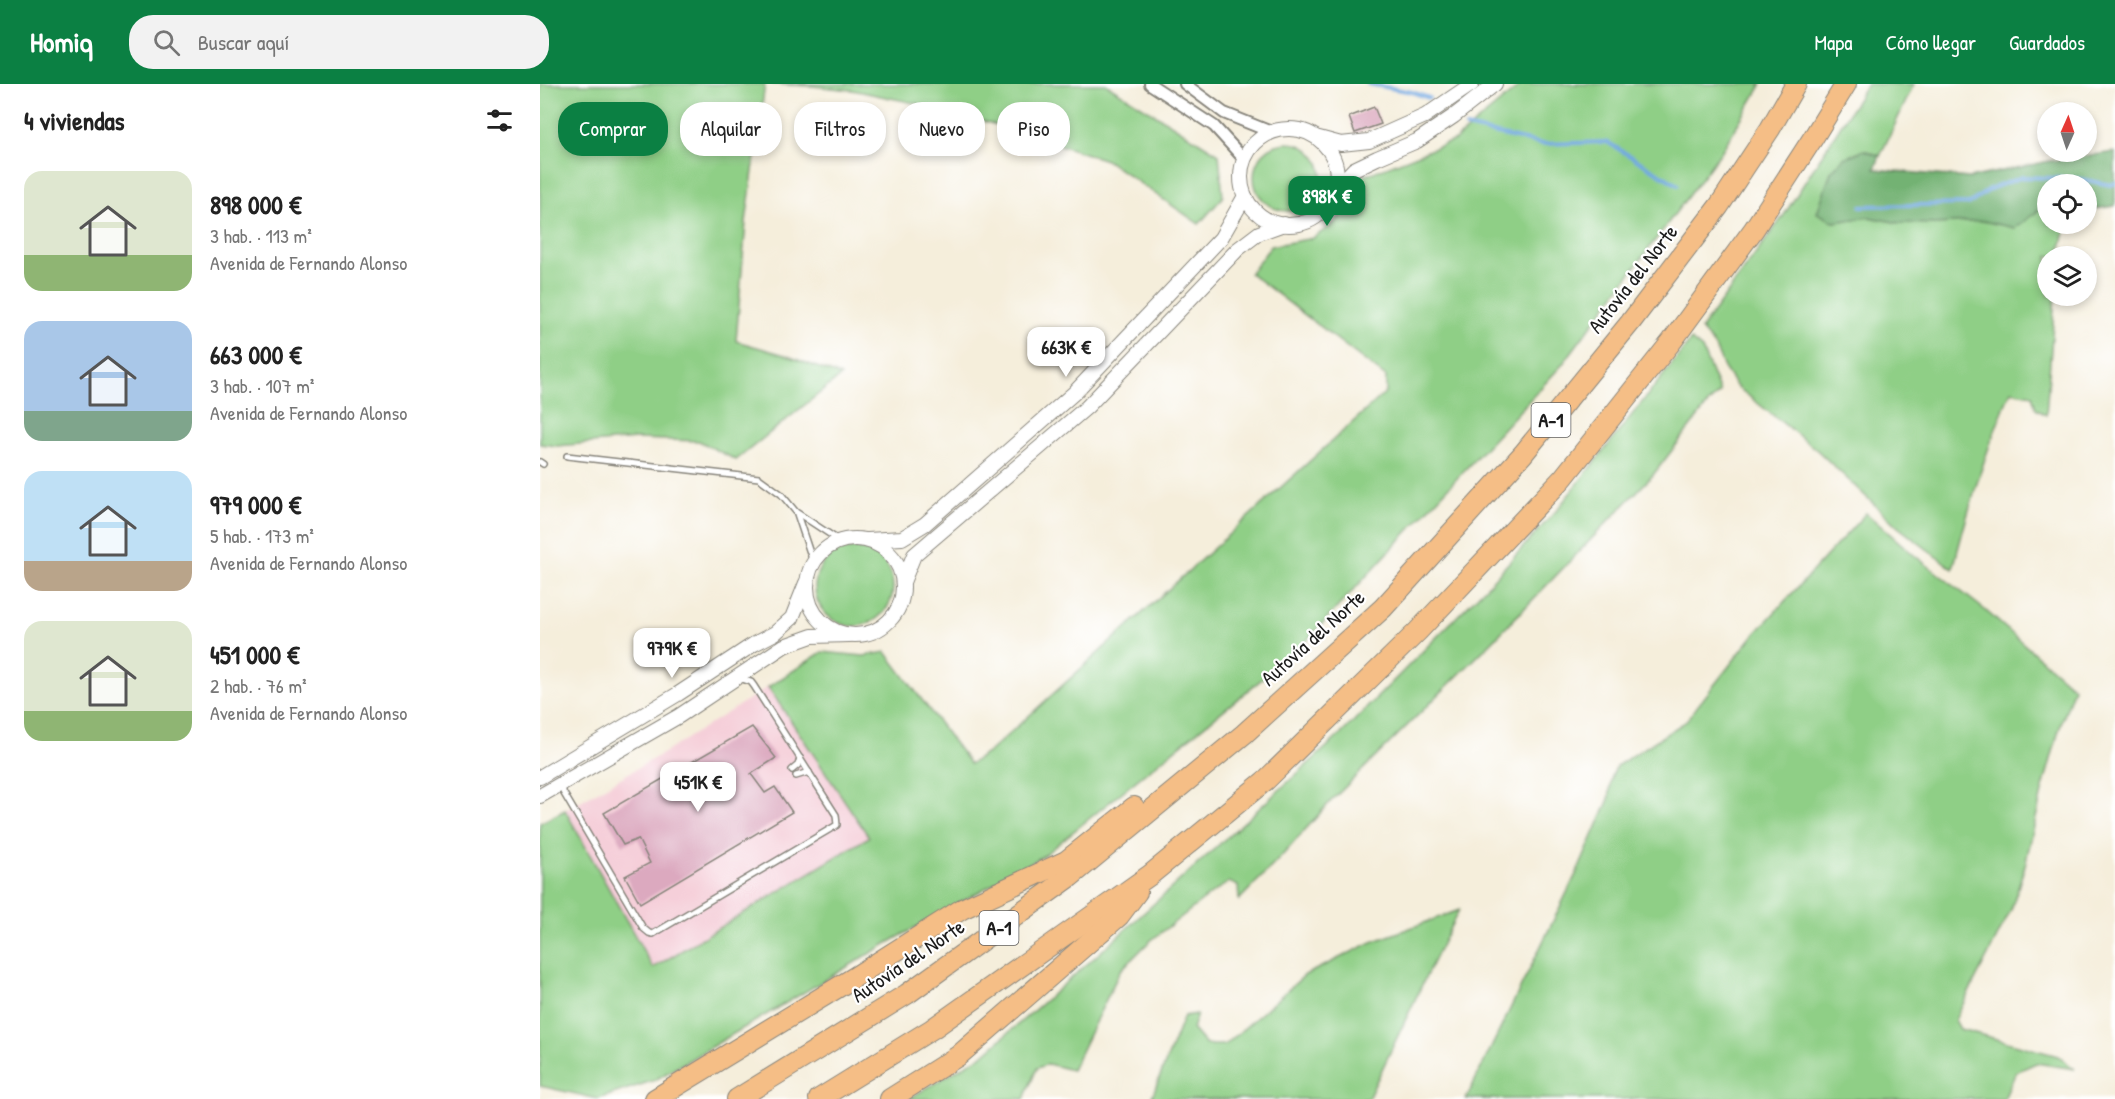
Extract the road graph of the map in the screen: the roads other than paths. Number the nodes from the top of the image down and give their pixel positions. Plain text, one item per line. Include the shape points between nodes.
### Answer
1 (1150, 84) edge
2 (1185, 84) edge
3 (1472, 84) edge
4 (1495, 84) edge
5 (1796, 84) edge
6 (1846, 84) edge
7 (1271, 132) junction
8 (1318, 138) junction
9 (1244, 159) junction
10 (1335, 189) junction
11 (1245, 196) junction
12 (1284, 224) junction
13 (567, 456) dead end
14 (796, 512) junction
15 (868, 540) junction
16 (840, 541) junction
17 (813, 562) junction
18 (903, 582) junction
19 (806, 583) junction
20 (849, 635) junction
21 (737, 678) junction
22 (1244, 734) junction
23 (800, 758) junction
24 (792, 770) dead end
25 (809, 772) junction
26 (796, 776) dead end
27 (540, 777) edge
28 (563, 784) junction
29 (540, 796) edge
30 (1150, 875) junction
31 (711, 1064) junction
32 (640, 1099) edge
33 (655, 1099) edge
34 (738, 1099) edge
35 (819, 1099) edge
36 (890, 1099) edge

1 - 9 street via 1214,126
2 - 7 street via 1224,113
3 - 8 street via 1425,116 1369,141 1341,144
4 - 10 street via 1417,141 1354,169
5 - 22 highway, Autovía del Norte / A-1 via 1719,206 1523,454 1383,608
6 - 30 highway, A-1 via 1754,229 1672,341 1563,478 1418,631 1266,780
7 - 8 street via 1303,131
7 - 9 street via 1260,138
8 - 10 street via 1334,161
9 - 11 street via 1241,177
10 - 12 street via 1316,216 1298,224
11 - 12 street via 1265,218
11 - 15 street via 1221,238 1074,393 925,524 902,538
12 - 18 street via 1259,233 1238,249 1087,407 914,555
13 - 14 lane via 759,478 781,494
14 - 16 lane
14 - 17 lane
15 - 16 street
15 - 18 street via 892,556
16 - 17 street
17 - 19 street
18 - 20 street via 900,606 889,621 874,632
19 - 20 street via 810,605 822,624
19 - 27 street via 792,618 775,633
20 - 21 street via 812,636 784,646
21 - 23 lane via 751,682
21 - 28 street
22 - 31 highway via 1173,777 1066,861 962,909
22 - 34 highway, Autovía del Norte / A-1 via 1070,877 907,994
23 - 24 lane
23 - 25 lane
25 - 26 lane
25 - 28 lane via 836,815 837,825 653,934 644,928 563,792
28 - 29 street
30 - 35 highway, A-1 via 932,1029
30 - 36 highway via 1119,916 1025,999 958,1056
31 - 32 highway
31 - 33 highway

